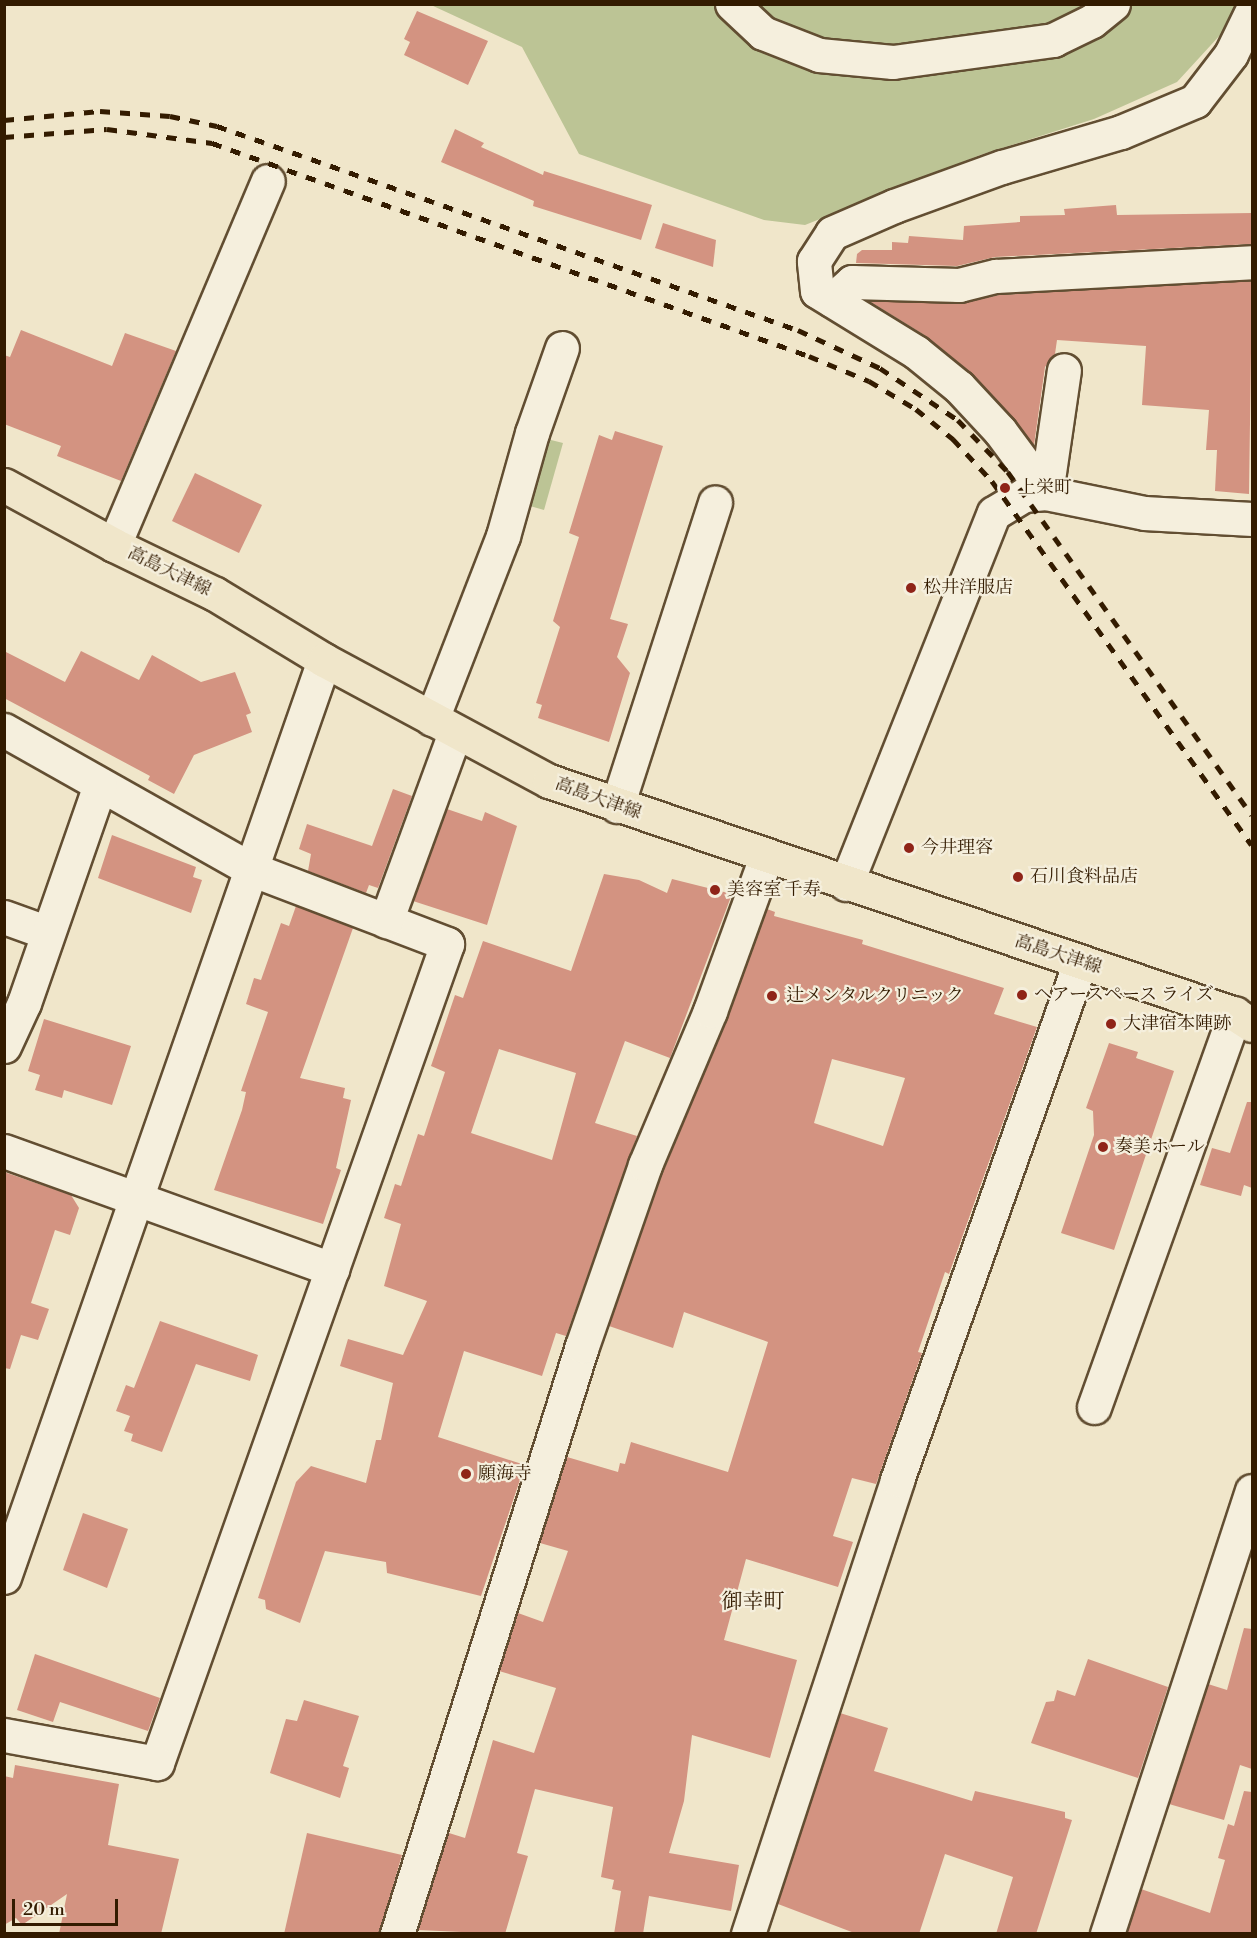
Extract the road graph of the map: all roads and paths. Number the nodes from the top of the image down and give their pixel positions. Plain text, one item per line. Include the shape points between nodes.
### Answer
1 (732, 4) edge
2 (1113, 4) edge
3 (1252, 11) edge
4 (268, 181) dead end
5 (1252, 262) edge
6 (832, 300) junction
7 (562, 348) dead end
8 (1064, 370) dead end
9 (4, 484) edge
10 (1046, 493) junction
11 (715, 502) dead end
12 (1252, 519) edge
13 (114, 545) junction
14 (324, 660) junction
15 (443, 726) junction
16 (4, 730) edge
17 (100, 785) junction
18 (617, 806) junction
19 (766, 857) junction
20 (251, 869) junction
21 (846, 884) junction
22 (4, 917) edge
23 (386, 921) junction
24 (46, 932) junction
25 (1080, 962) junction
26 (1247, 1018) edge
27 (4, 1046) edge
28 (4, 1151) edge
29 (135, 1198) junction
30 (332, 1269) junction
31 (1094, 1407) dead end
32 (1252, 1491) edge
33 (4, 1577) edge
34 (4, 1735) edge
35 (397, 1934) edge
36 (748, 1934) edge
37 (1107, 1934) edge

1 - 2 street via 763,33 819,55 893,62 1053,40 1092,21
3 - 6 street via 1231,54 1195,101 1121,132 1002,167 894,206 832,233 814,261 817,291
4 - 13 street
5 - 6 street via 996,276 959,285 852,282
6 - 10 street via 916,352 959,387 1000,431
7 - 15 street
8 - 10 street
9 - 13 main road, 高島大津線
10 - 12 street via 1144,513
10 - 21 street via 1024,495 993,513
11 - 18 street
13 - 14 main road, 高島大津線 via 215,594
14 - 15 main road, 高島大津線
14 - 20 street
15 - 18 main road, 高島大津線 via 549,781
15 - 23 street
16 - 17 street
17 - 20 street
17 - 24 street
18 - 19 main road, 高島大津線
19 - 21 main road, 高島大津線
19 - 35 street via 710,1011 645,1165 586,1335
20 - 23 street
20 - 29 street
21 - 25 main road, 高島大津線
22 - 24 street
23 - 30 street via 447,945
24 - 27 street via 24,1003
25 - 26 main road, 高島大津線
25 - 36 street via 897,1480
26 - 31 street
28 - 29 street
29 - 30 street
29 - 33 street
30 - 34 street via 157,1763
32 - 37 street

